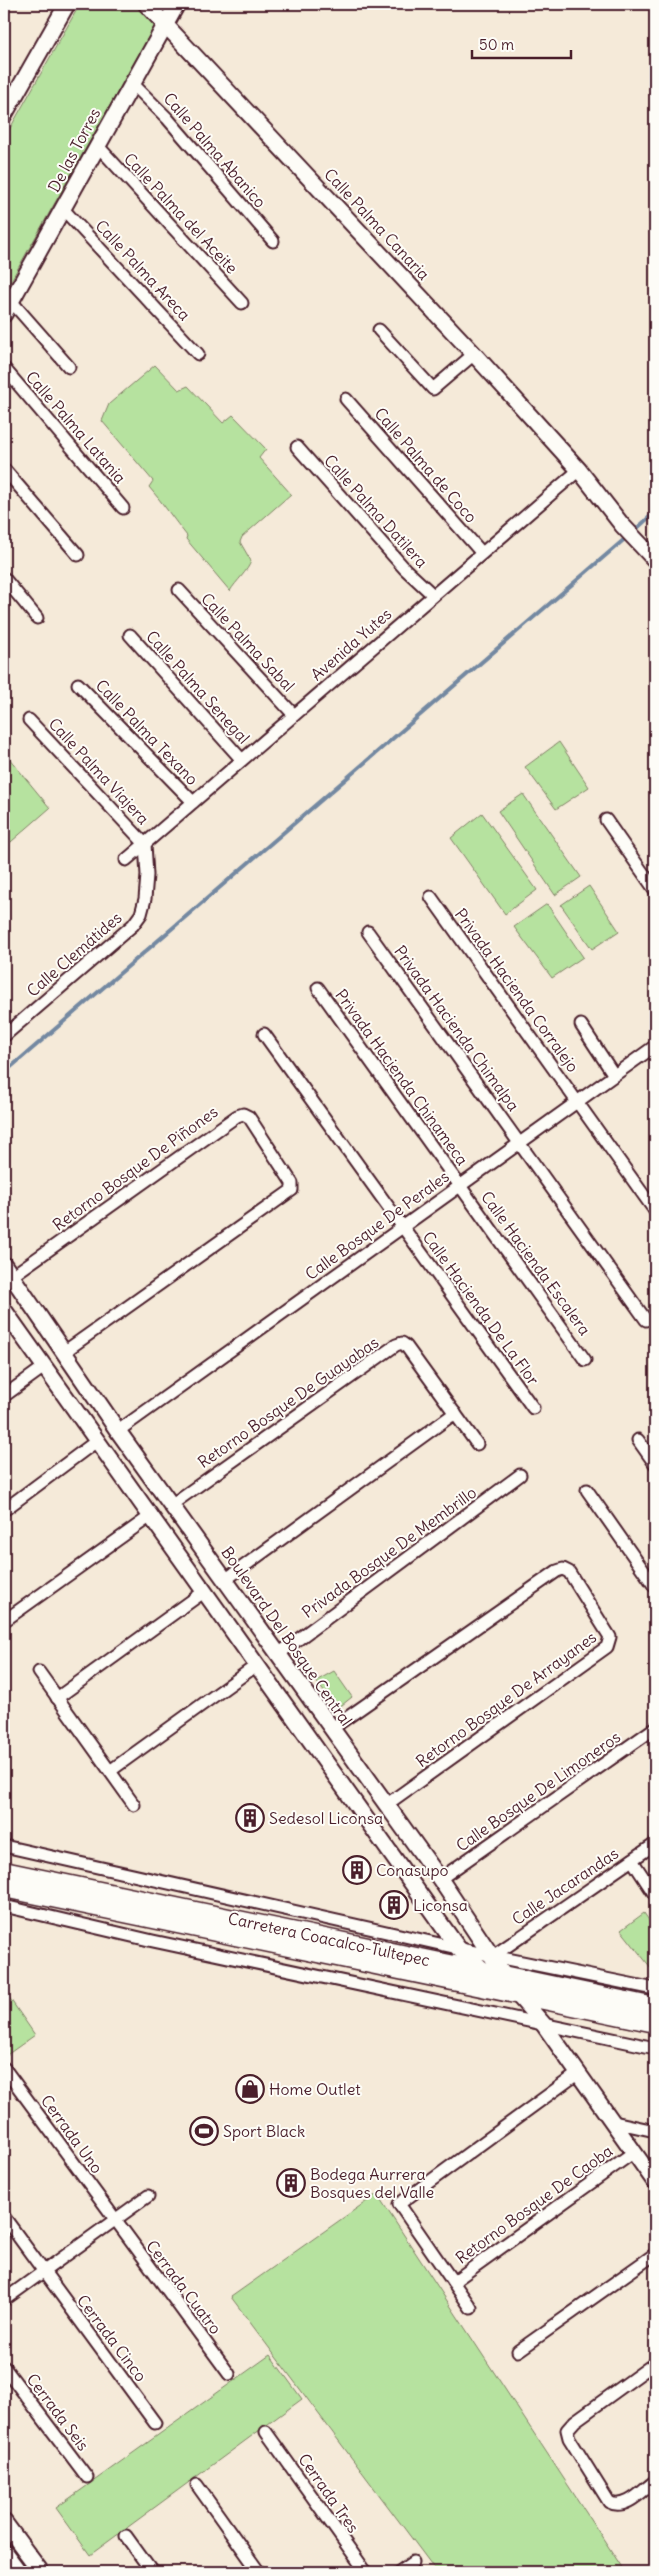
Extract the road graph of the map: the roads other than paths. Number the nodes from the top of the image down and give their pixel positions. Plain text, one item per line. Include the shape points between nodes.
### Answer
1 (67, 4) edge
2 (146, 4) edge
3 (177, 4) edge
4 (165, 23) junction
5 (131, 82) junction
6 (4, 115) edge
7 (97, 145) junction
8 (63, 209) junction
9 (273, 241) dead end
10 (242, 303) dead end
11 (7, 306) edge
12 (378, 330) dead end
13 (198, 354) dead end
14 (474, 354) junction
15 (4, 368) edge
16 (69, 368) dead end
17 (346, 399) dead end
18 (297, 447) dead end
19 (4, 469) edge
20 (579, 470) junction
21 (123, 508) dead end
22 (649, 550) edge
23 (481, 552) junction
24 (78, 555) dead end
25 (4, 578) edge
26 (179, 590) dead end
27 (433, 594) junction
28 (37, 618) dead end
29 (130, 635) dead end
30 (78, 684) dead end
31 (294, 715) junction
32 (29, 720) dead end
33 (242, 760) junction
34 (193, 802) junction
35 (606, 820) dead end
36 (145, 844) junction
37 (126, 860) dead end
38 (655, 890) edge
39 (431, 897) dead end
40 (368, 932) dead end
41 (318, 988) dead end
42 (581, 1025) dead end
43 (264, 1034) dead end
44 (4, 1036) edge
45 (655, 1046) edge
46 (614, 1075) junction
47 (577, 1101) junction
48 (520, 1143) junction
49 (460, 1186) junction
50 (655, 1211) edge
51 (403, 1227) junction
52 (8, 1271) edge
53 (4, 1310) edge
54 (646, 1320) dead end
55 (64, 1352) junction
56 (585, 1360) dead end
57 (44, 1367) junction
58 (4, 1396) edge
59 (532, 1408) dead end
60 (455, 1413) junction
61 (118, 1431) junction
62 (98, 1440) junction
63 (638, 1440) dead end
64 (477, 1444) dead end
65 (655, 1464) edge
66 (520, 1475) dead end
67 (587, 1490) dead end
68 (171, 1505) junction
69 (4, 1510) edge
70 (152, 1515) junction
71 (195, 1538) junction
72 (177, 1552) junction
73 (225, 1580) junction
74 (655, 1587) edge
75 (205, 1591) junction
76 (4, 1621) edge
77 (277, 1655) junction
78 (257, 1665) junction
79 (39, 1672) dead end
80 (57, 1698) junction
81 (655, 1728) edge
82 (331, 1730) junction
83 (110, 1771) junction
84 (134, 1805) dead end
85 (386, 1805) junction
86 (412, 1841) junction
87 (655, 1844) edge
88 (4, 1846) edge
89 (392, 1856) junction
90 (632, 1860) junction
91 (4, 1870) edge
92 (440, 1879) junction
93 (4, 1888) edge
94 (655, 1895) edge
95 (4, 1906) edge
96 (458, 1948) junction
97 (493, 1956) junction
98 (485, 1972) junction
99 (506, 1976) junction
100 (655, 1989) edge
101 (514, 1994) junction
102 (655, 2007) edge
103 (655, 2024) edge
104 (544, 2025) junction
105 (655, 2048) edge
106 (4, 2068) edge
107 (577, 2074) junction
108 (614, 2122) junction
109 (655, 2131) edge
110 (634, 2152) junction
111 (655, 2182) edge
112 (148, 2196) dead end
113 (4, 2218) edge
114 (114, 2219) junction
115 (655, 2254) edge
116 (43, 2272) junction
117 (453, 2282) junction
118 (4, 2300) edge
119 (471, 2308) dead end
120 (518, 2352) dead end
121 (655, 2363) edge
122 (4, 2367) edge
123 (228, 2374) dead end
124 (155, 2423) dead end
125 (266, 2432) dead end
126 (86, 2477) dead end
127 (655, 2481) edge
128 (197, 2485) dead end
129 (4, 2522) edge
130 (126, 2536) dead end
131 (4, 2552) edge
132 (413, 2562) dead end
133 (19, 2572) edge
134 (41, 2572) edge
135 (152, 2572) edge
136 (259, 2572) edge
137 (366, 2572) edge
138 (399, 2572) edge

1 - 6 street
2 - 4 street, Calle Palma Canaria
3 - 4 street, De las Torres
4 - 5 street, De las Torres
4 - 14 street, Calle Palma Canaria
5 - 7 street, De las Torres
5 - 9 street, Calle Palma Abanico via 167,118
7 - 8 street, De las Torres
7 - 10 street, Calle Palma del Aceite
8 - 11 street, De las Torres
8 - 13 street, Calle Palma Areca
11 - 16 street
12 - 14 street via 433,389
14 - 20 street, Calle Palma Canaria
15 - 21 street, Calle Palma Latania
17 - 23 street, Calle Palma de Coco
18 - 27 street, Calle Palma Datilera via 405,568
19 - 24 street
20 - 22 street, Calle Palma Canaria via 622,524
20 - 23 street, Avenida Yutes
23 - 27 street, Avenida Yutes
25 - 28 street
26 - 31 street, Calle Palma Sabal
27 - 31 street, Avenida Yutes
29 - 33 street, Calle Palma Senegal
30 - 34 street, Calle Palma Texano
31 - 33 street, Avenida Yutes
32 - 36 street, Calle Palma Viajera
33 - 34 street, Avenida Yutes
34 - 36 street, Avenida Yutes
35 - 38 street
36 - 37 street, Avenida Yutes
36 - 44 street, Calle Clemátides via 147,875 141,914 133,925
39 - 47 street, Privada Hacienda Corralejo
40 - 48 street, Privada Hacienda Chimalpa
41 - 49 street, Privada Hacienda Chinameca
42 - 46 street
43 - 51 street, Calle Hacienda De La Flor
45 - 46 street, Calle Bosque De Perales
46 - 47 street, Calle Bosque De Perales
47 - 48 street, Calle Bosque De Perales
47 - 50 street, Privada Hacienda Corralejo
48 - 49 street, Calle Bosque De Perales
48 - 54 street, Privada Hacienda Chimalpa
49 - 51 street, Calle Bosque De Perales
49 - 56 street, Calle Hacienda Escalera
51 - 59 street, Calle Hacienda De La Flor
51 - 61 street, Calle Bosque De Perales
52 - 55 street, Boulevard Del Bosque Central
52 - 55 street, Retorno Bosque De Piñones via 237,1116 249,1117 292,1183 292,1190
53 - 57 street, Boulevard Del Bosque Central
55 - 61 street, Boulevard Del Bosque Central
57 - 58 street
57 - 62 street, Boulevard Del Bosque Central
60 - 64 street, Retorno Bosque De Guayabas
60 - 68 street, Retorno Bosque De Guayabas via 402,1343
60 - 73 street
61 - 68 street, Boulevard Del Bosque Central
62 - 69 street
62 - 70 street, Boulevard Del Bosque Central
63 - 65 street
66 - 77 street, Privada Bosque De Membrillo
67 - 74 street
68 - 71 street, Boulevard Del Bosque Central
70 - 72 street, Boulevard Del Bosque Central
70 - 76 street
71 - 72 street
71 - 73 street, Boulevard Del Bosque Central
72 - 75 street, Boulevard Del Bosque Central
73 - 77 street, Boulevard Del Bosque Central
75 - 78 street, Boulevard Del Bosque Central
75 - 80 street
77 - 82 street, Boulevard Del Bosque Central
78 - 83 street
78 - 89 street, Boulevard Del Bosque Central
79 - 80 street
80 - 83 street
81 - 92 street, Calle Bosque De Limoneros
82 - 85 street, Boulevard Del Bosque Central
82 - 85 street, Retorno Bosque De Arrayanes via 557,1571 569,1572 610,1637 607,1648
83 - 84 street
85 - 86 street, Boulevard Del Bosque Central
86 - 89 street
86 - 92 street, Boulevard Del Bosque Central
87 - 90 street, Calle Jacarandas
88 - 96 street
89 - 96 street, Boulevard Del Bosque Central
90 - 94 street
90 - 97 street, Calle Jacarandas
91 - 98 main road, Carretera Coacalco-Tultepec
92 - 97 street, Boulevard Del Bosque Central
93 - 101 main road, Carretera Coacalco-Tultepec
95 - 104 street
96 - 97 street
96 - 98 street, Boulevard Del Bosque Central
97 - 99 street, Boulevard Del Bosque Central
97 - 100 street
98 - 99 main road, Carretera Coacalco-Tultepec
98 - 101 street, Boulevard Del Bosque Central
99 - 101 street, Boulevard Del Bosque Central
99 - 102 main road, Carretera Coacalco-Tultepec
101 - 103 main road, Carretera Coacalco-Tultepec
101 - 104 street, Boulevard Del Bosque Central
104 - 105 street
104 - 107 street, Boulevard Del Bosque Central
106 - 114 street, Cerrada Uno
107 - 108 street, Boulevard Del Bosque Central
107 - 117 street, Retorno Bosque De Caoba via 400,2202 399,2206
108 - 109 street
108 - 110 street, Boulevard Del Bosque Central
110 - 111 street, Boulevard Del Bosque Central
110 - 117 street, Retorno Bosque De Caoba
112 - 114 street
113 - 116 street, Cerrada Cinco
114 - 116 street
114 - 123 street, Cerrada Cuatro
115 - 120 street
116 - 118 street
116 - 124 street, Cerrada Cinco
117 - 119 street, Retorno Bosque De Caoba
121 - 127 street via 574,2421 567,2430 609,2502 624,2504
122 - 126 street, Cerrada Seis
125 - 137 street, Cerrada Tres
128 - 136 street
129 - 134 street
130 - 135 street
131 - 133 street
132 - 138 street

